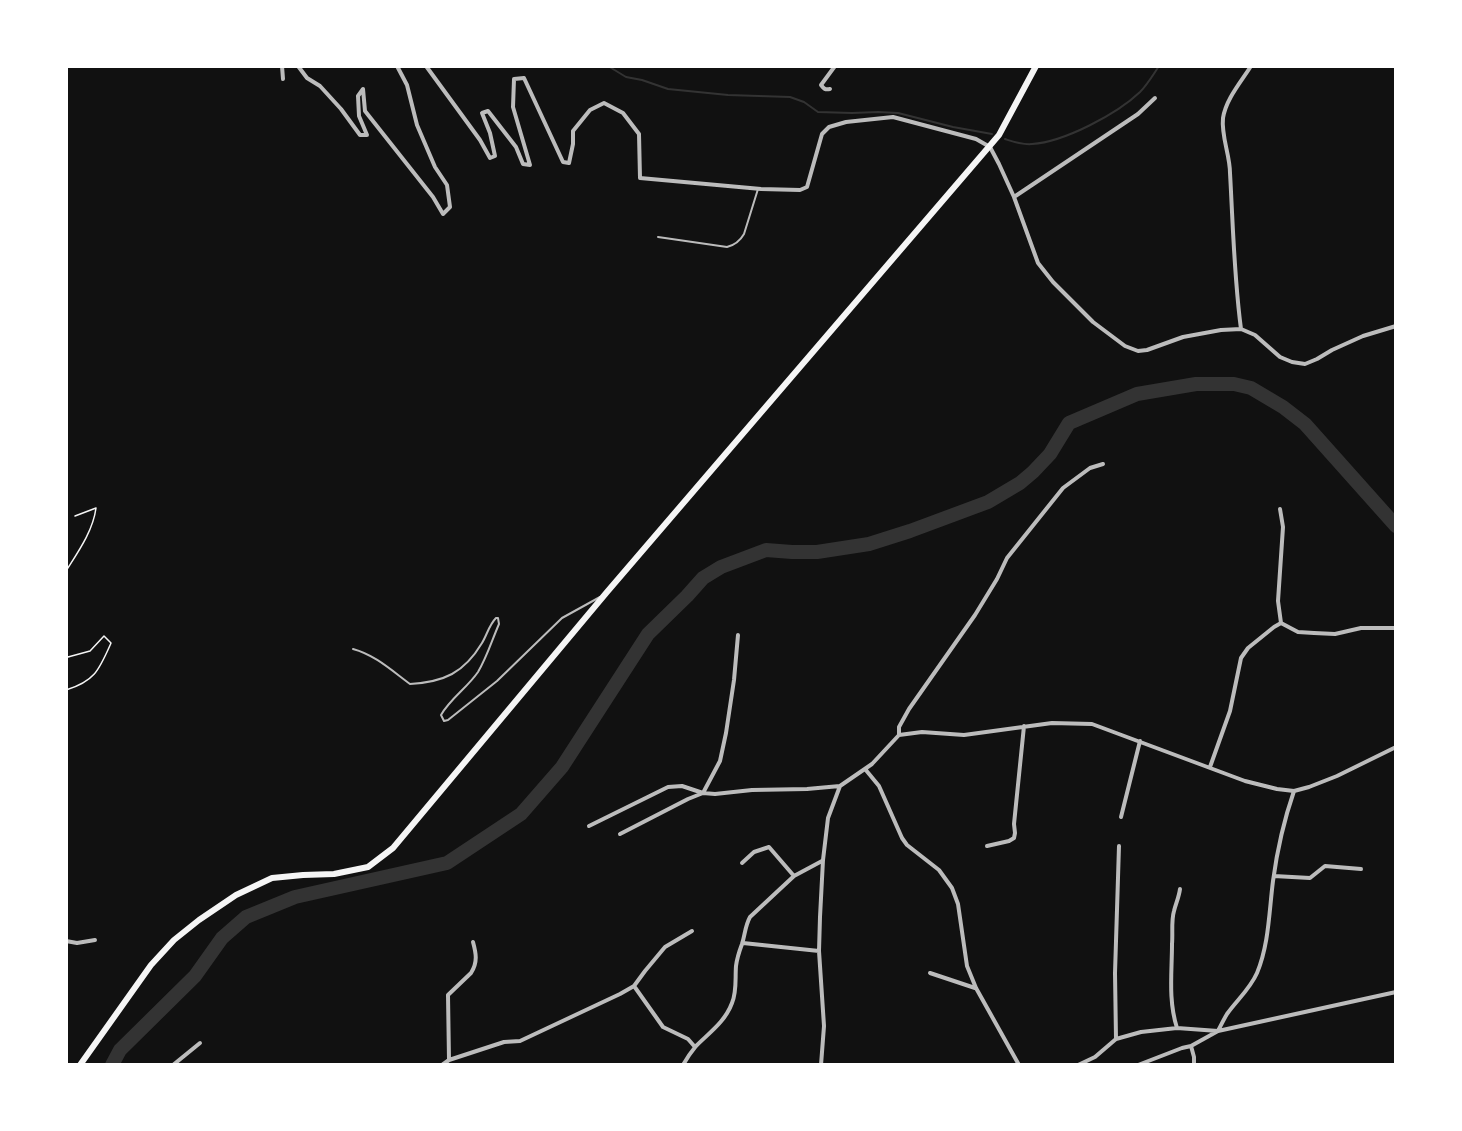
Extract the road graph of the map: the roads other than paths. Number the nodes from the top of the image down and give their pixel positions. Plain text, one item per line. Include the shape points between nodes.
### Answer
1 (282, 66) edge
2 (298, 66) edge
3 (397, 66) edge
4 (426, 66) edge
5 (835, 66) edge
6 (1036, 66) edge
7 (1251, 66) edge
8 (283, 79) dead end
9 (830, 89) dead end
10 (1155, 98) dead end
11 (990, 147) junction
12 (758, 189) junction
13 (1014, 197) junction
14 (658, 237) dead end
15 (1396, 326) edge
16 (1241, 329) junction
17 (1103, 464) dead end
18 (1280, 509) dead end
19 (607, 592) junction
20 (1281, 623) junction
21 (1396, 628) edge
22 (738, 635) dead end
23 (353, 649) dead end
24 (1024, 726) junction
25 (899, 735) junction
26 (1140, 741) junction
27 (1396, 747) edge
28 (1210, 767) junction
29 (865, 769) junction
30 (840, 786) junction
31 (1294, 791) junction
32 (703, 793) junction
33 (1121, 817) dead end
34 (589, 826) dead end
35 (620, 834) dead end
36 (987, 846) dead end
37 (1119, 846) dead end
38 (823, 860) junction
39 (742, 863) dead end
40 (1361, 869) dead end
41 (794, 876) junction
42 (1274, 876) junction
43 (1180, 889) dead end
44 (692, 931) dead end
45 (95, 940) dead end
46 (66, 941) edge
47 (473, 942) dead end
48 (742, 943) junction
49 (819, 951) junction
50 (930, 973) dead end
51 (634, 986) junction
52 (976, 988) junction
53 (1396, 992) edge
54 (1177, 1028) junction
55 (1218, 1030) junction
56 (1116, 1039) junction
57 (200, 1043) dead end
58 (1191, 1046) junction
59 (695, 1047) junction
60 (449, 1060) junction
61 (80, 1065) edge
62 (173, 1065) edge
63 (442, 1065) edge
64 (682, 1065) edge
65 (821, 1065) edge
66 (1019, 1065) edge
67 (1078, 1065) edge
68 (1138, 1065) edge
69 (1194, 1065) edge

1 - 8 street
2 - 3 street via 341,109 360,135 367,135 359,116 357,96 363,90 365,111 434,197 443,214 450,207 447,185 421,135 407,85
4 - 12 street via 490,158 495,156 482,113 488,111 516,147 523,164 530,165 513,107 514,79 524,78 563,162 569,163 573,131 590,110 604,103 623,113 639,134 640,178
5 - 9 street via 821,85
6 - 11 main road
7 - 16 street via 1231,97 1223,119
10 - 13 street via 1138,114
11 - 12 street via 976,139 893,117 846,122 822,134 807,187
11 - 13 street
11 - 19 main road
12 - 14 lane via 744,234 732,246
13 - 16 street via 1038,263 1093,322 1125,346 1147,350 1183,337
15 - 16 street via 1363,336 1305,364 1280,357 1255,335
17 - 25 street via 1090,468 1063,488 1007,558 975,615 909,709
18 - 20 street
19 - 23 lane via 562,618 497,681 444,721 441,716 445,708 477,673 499,624 498,618 490,624 464,666 426,683 410,684 383,663
19 - 61 main road via 393,848 368,867 334,874 272,878 199,920 151,965
20 - 21 street via 1298,632 1325,634
20 - 28 street via 1241,658 1230,711
22 - 32 street via 726,734 720,761
24 - 25 street via 964,735
24 - 26 street via 1092,723
24 - 36 street via 1014,838
25 - 29 street
26 - 28 street
26 - 33 street
27 - 31 street via 1337,776
28 - 31 street via 1245,781
29 - 30 street
29 - 52 street via 879,786 907,845 939,870 952,888 967,966
30 - 32 street
30 - 38 street via 828,818
31 - 42 street
32 - 34 street via 682,786 668,787
32 - 35 street
37 - 56 street
38 - 41 street
38 - 49 street
39 - 41 street via 754,852 769,847
40 - 42 street via 1325,866 1310,878
41 - 48 street via 750,917
42 - 55 street via 1268,929 1257,973
43 - 54 street via 1174,911 1171,984
44 - 51 street via 665,947
45 - 46 street
47 - 60 street via 477,956 474,969 448,995
48 - 49 street
48 - 59 street via 729,1010
49 - 65 street via 824,1026
50 - 52 street
51 - 59 street via 663,1027 688,1039
51 - 60 street via 520,1041 504,1042
52 - 66 street
53 - 55 street
54 - 55 street
54 - 56 street
55 - 58 street
56 - 67 street
57 - 62 street
58 - 68 street
58 - 69 street
59 - 64 street
60 - 63 street

